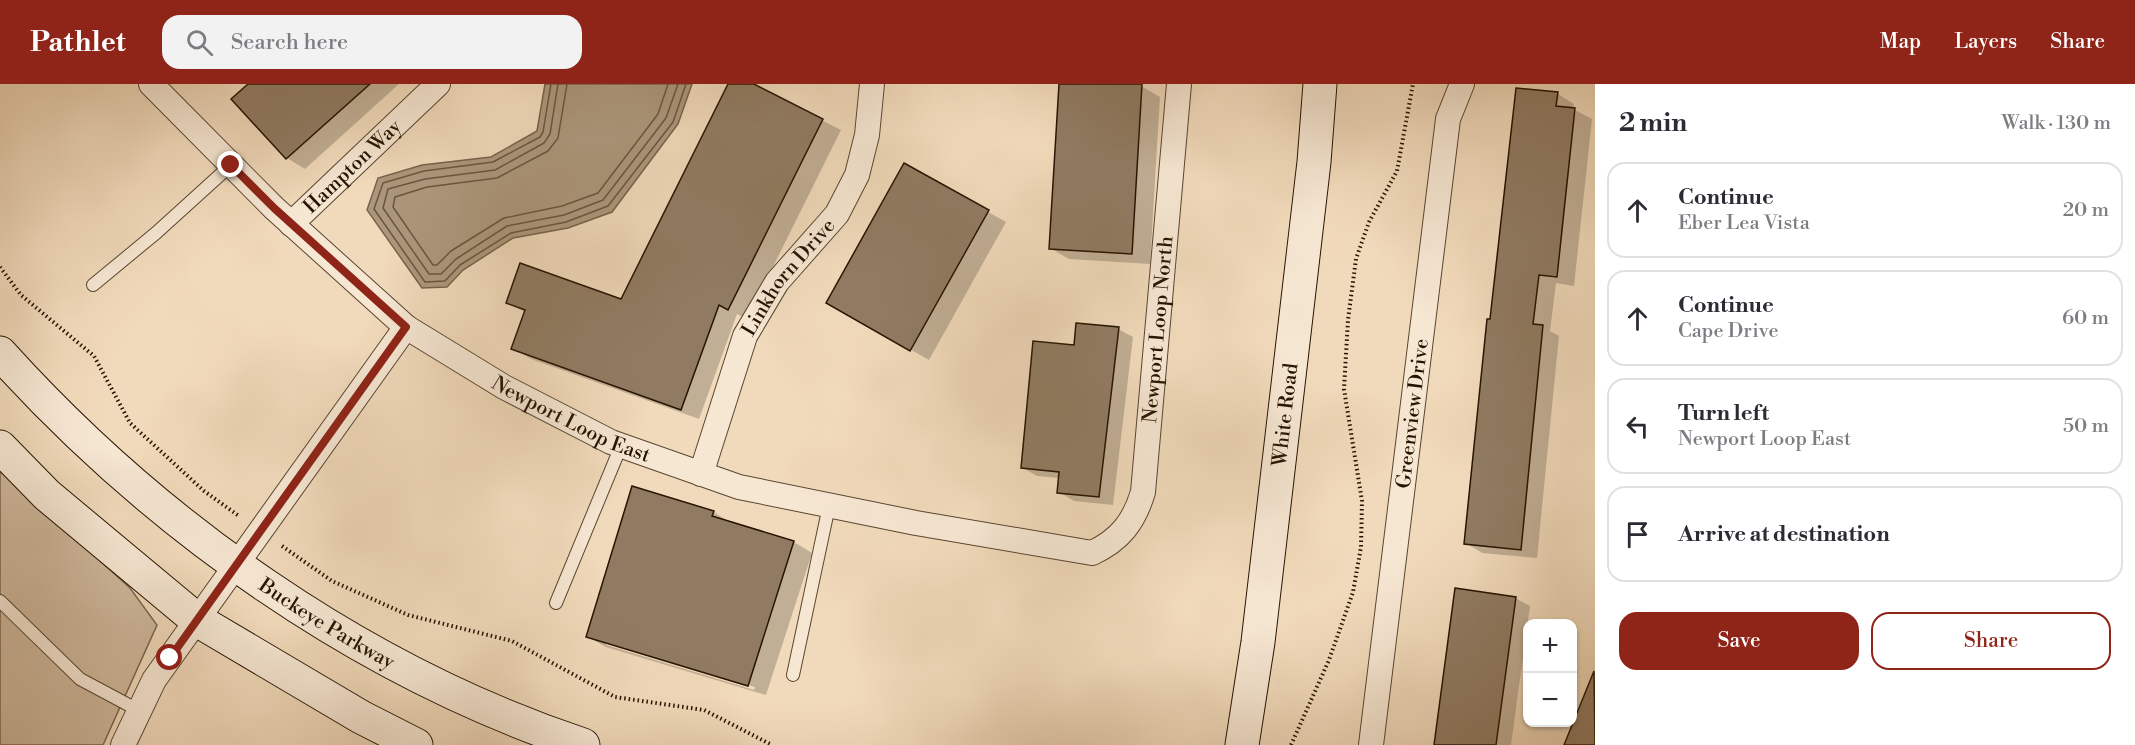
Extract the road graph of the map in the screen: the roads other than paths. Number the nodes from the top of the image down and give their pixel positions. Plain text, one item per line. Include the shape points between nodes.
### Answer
1 (151, 84) edge
2 (438, 84) edge
3 (872, 84) edge
4 (1179, 84) edge
5 (1320, 84) edge
6 (1462, 84) edge
7 (231, 165) junction
8 (291, 224) junction
9 (93, 285) dead end
10 (406, 327) junction
11 (0, 353) edge
12 (621, 446) junction
13 (0, 447) edge
14 (701, 474) junction
15 (829, 506) junction
16 (1092, 553) joint
17 (235, 565) junction
18 (0, 602) edge
19 (555, 603) dead end
20 (197, 620) junction
21 (793, 675) dead end
22 (138, 710) junction
23 (123, 745) edge
24 (416, 745) edge
25 (583, 745) edge
26 (1242, 745) edge
27 (1371, 745) edge

1 - 7 street, Newport Loop East
2 - 8 street, Hampton Way
3 - 14 street, Linkhorn Drive via 867,135 857,175 837,214 777,282 745,336
4 - 16 street, Newport Loop North via 1143,492 1136,514 1121,535
5 - 26 street, White Road via 1258,642
6 - 27 street, Greenview Drive via 1448,119
7 - 8 street, Newport Loop East
7 - 9 lane
8 - 10 street, Newport Loop East
10 - 12 street, Newport Loop East via 504,387
10 - 17 street
11 - 17 street, Buckeye Parkway via 86,443 168,516
12 - 14 street, Newport Loop East
12 - 19 lane
13 - 20 street via 47,495
14 - 15 street, Newport Loop East via 739,487
15 - 16 street, Newport Loop East
15 - 21 lane
17 - 20 street
17 - 25 street, Buckeye Parkway via 339,631 435,684
18 - 22 lane via 80,679
20 - 22 street via 154,680
20 - 24 street
22 - 23 street

